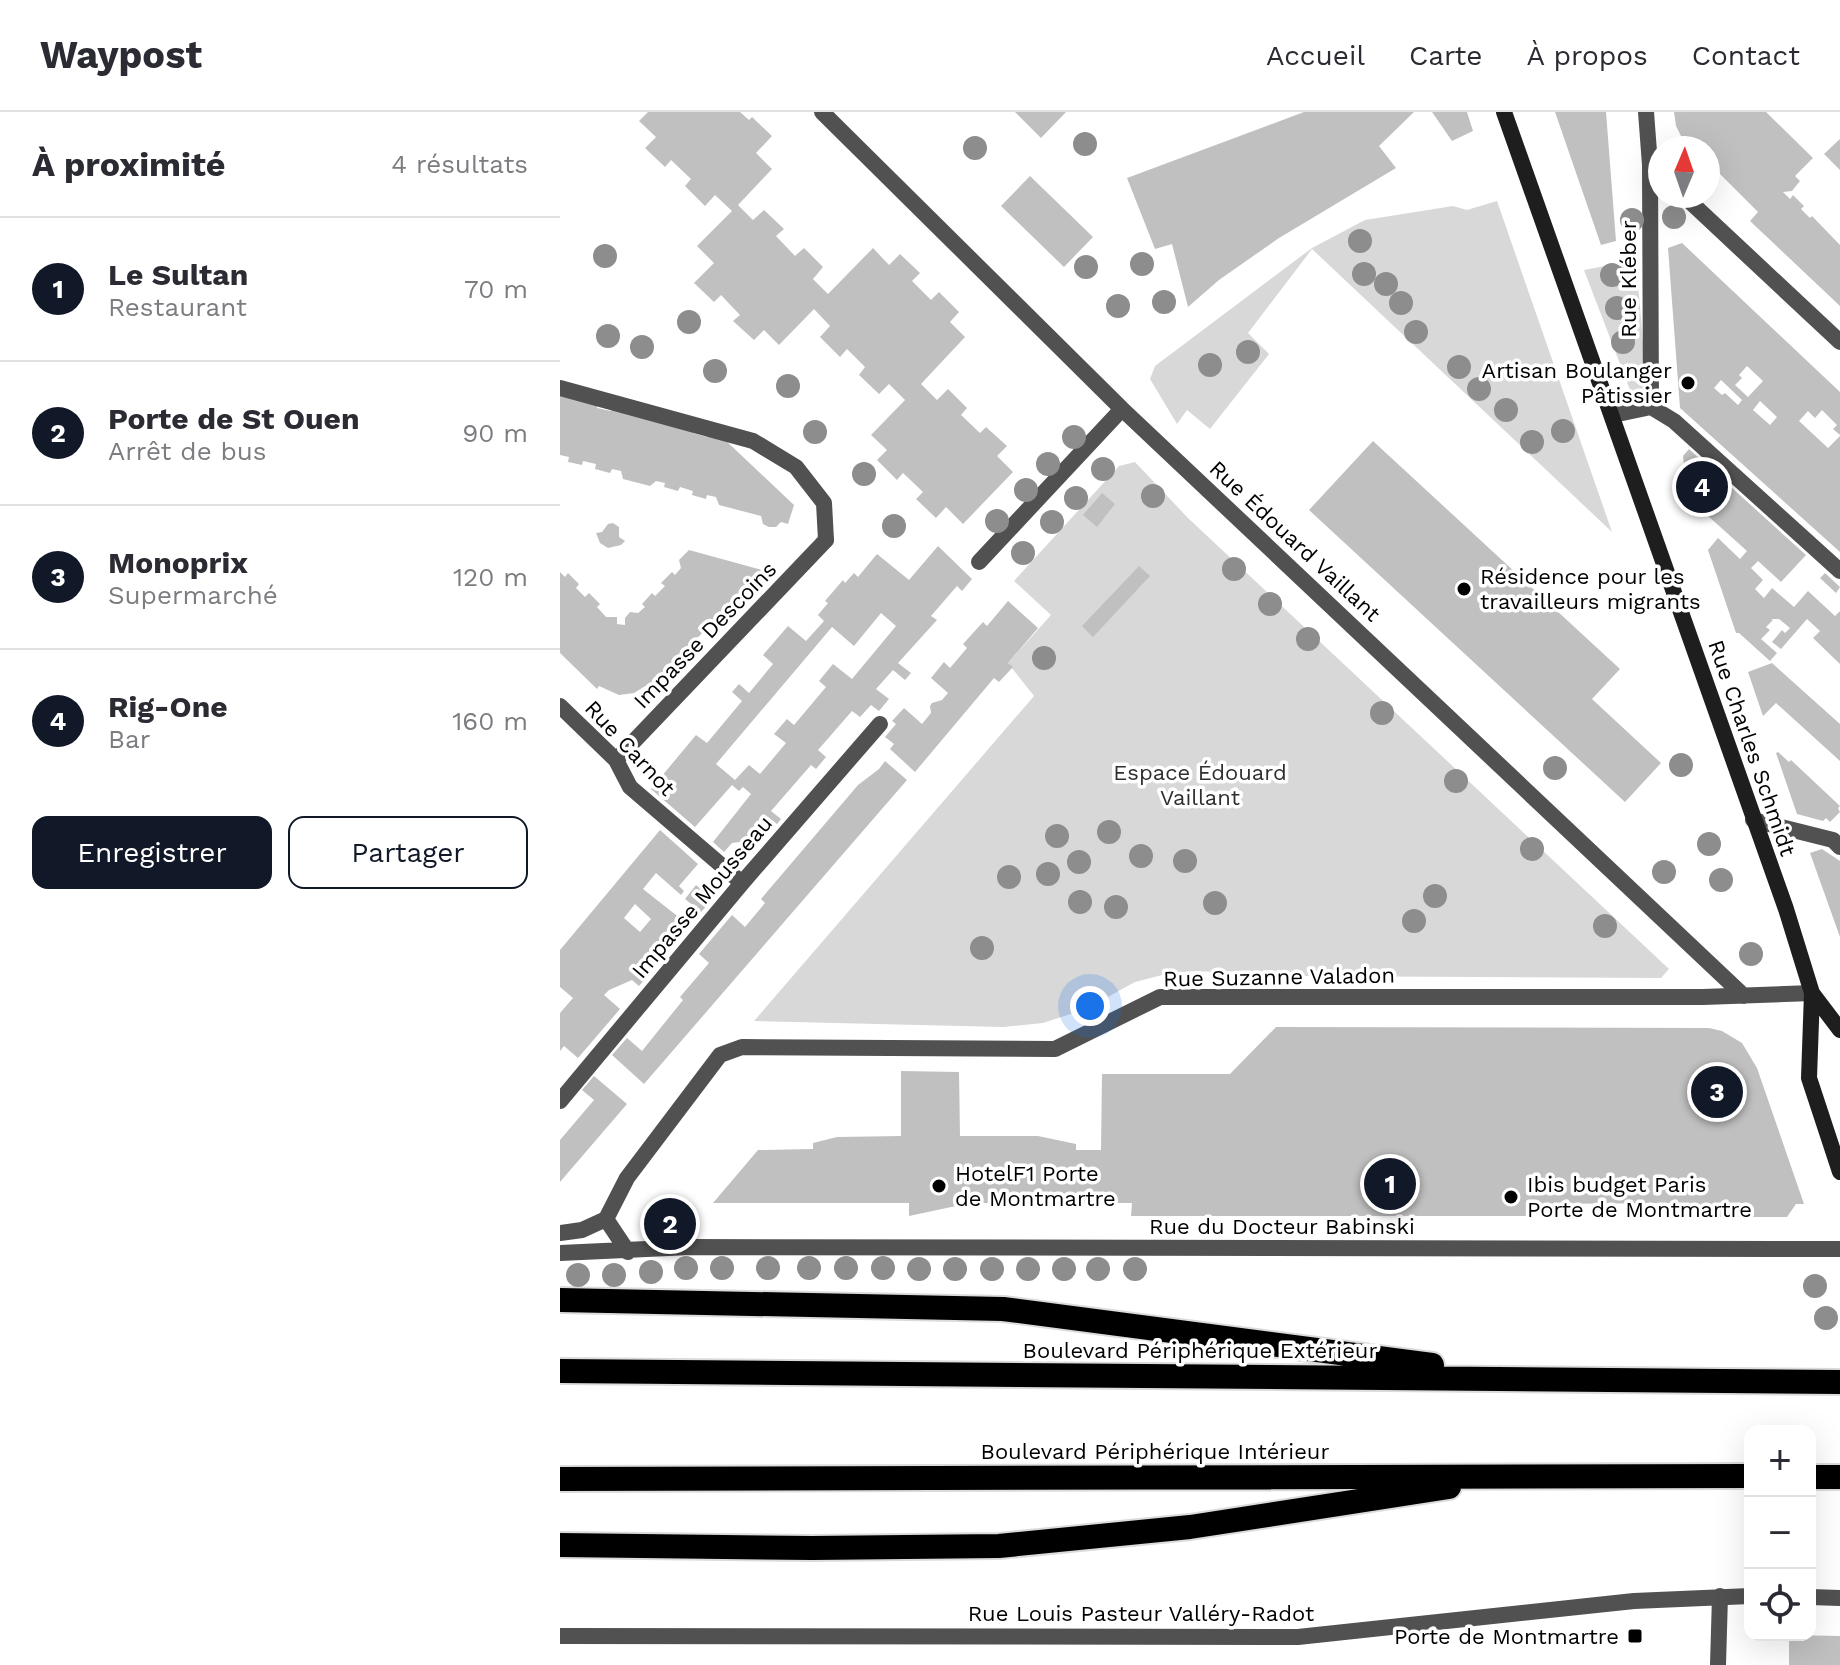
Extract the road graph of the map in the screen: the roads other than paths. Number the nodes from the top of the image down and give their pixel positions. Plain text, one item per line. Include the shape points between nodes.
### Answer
1 (822, 112) edge
2 (1504, 112) edge
3 (1646, 112) edge
4 (1650, 136) edge
5 (1654, 208) edge
6 (1697, 208) edge
7 (1840, 342) edge
8 (560, 388) edge
9 (1651, 407) junction
10 (1122, 409) junction
11 (1613, 415) junction
12 (979, 562) dead end
13 (1840, 571) edge
14 (560, 706) edge
15 (880, 724) dead end
16 (616, 760) junction
17 (1753, 820) junction
18 (1840, 847) edge
19 (742, 883) junction
20 (1812, 993) junction
21 (1744, 996) junction
22 (1840, 1030) edge
23 (560, 1101) edge
24 (1839, 1162) edge
25 (606, 1219) junction
26 (560, 1233) edge
27 (1840, 1249) edge
28 (628, 1252) junction
29 (560, 1253) edge
30 (560, 1300) edge
31 (560, 1371) edge
32 (1550, 1379) junction
33 (1840, 1382) edge
34 (1530, 1475) junction
35 (1744, 1476) edge
36 (1816, 1477) edge
37 (1840, 1477) edge
38 (560, 1479) edge
39 (560, 1545) edge
40 (1720, 1596) junction
41 (1744, 1596) edge
42 (1816, 1597) edge
43 (1840, 1598) edge
44 (560, 1636) edge
45 (1718, 1665) edge

1 - 10 street, Rue Édouard Vaillant
2 - 11 street, Rue Charles Schmidt
3 - 4 street, Rue Kléber
5 - 9 street, Rue Kléber
6 - 7 street
8 - 16 street, Impasse Descoins via 753,441 796,467 824,503 826,540
9 - 11 street
9 - 13 street via 1674,421
10 - 12 street
10 - 21 street, Rue Édouard Vaillant
11 - 17 street, Rue Charles Schmidt
14 - 16 street, Rue Carnot
15 - 19 street, Impasse Mousseau
16 - 19 street, Rue Carnot via 630,787
17 - 18 street via 1833,840
17 - 20 street, Rue Charles Schmidt
19 - 23 street, Impasse Mousseau
20 - 21 street, Rue Suzanne Valadon
20 - 22 street, Rue Charles Schmidt
20 - 24 street, Rue Charles Schmidt via 1809,1078
21 - 25 street, Rue Suzanne Valadon via 1160,997 1055,1049 742,1047 720,1055 627,1178
25 - 26 street
25 - 28 street
27 - 28 street, Rue du Docteur Babinski via 690,1247
28 - 29 street, Rue du Docteur Babinski
30 - 32 highway via 1003,1309
31 - 32 highway, Boulevard Périphérique Extérieur
32 - 33 highway, Boulevard Périphérique Extérieur
34 - 35 highway, Boulevard Périphérique Intérieur
34 - 38 highway, Boulevard Périphérique Intérieur
34 - 39 highway via 1190,1527 999,1546
36 - 37 highway
40 - 41 street, Rue Louis Pasteur Valléry-Radot
40 - 44 street, Rue Louis Pasteur Valléry-Radot via 1298,1637
40 - 45 street
42 - 43 street

